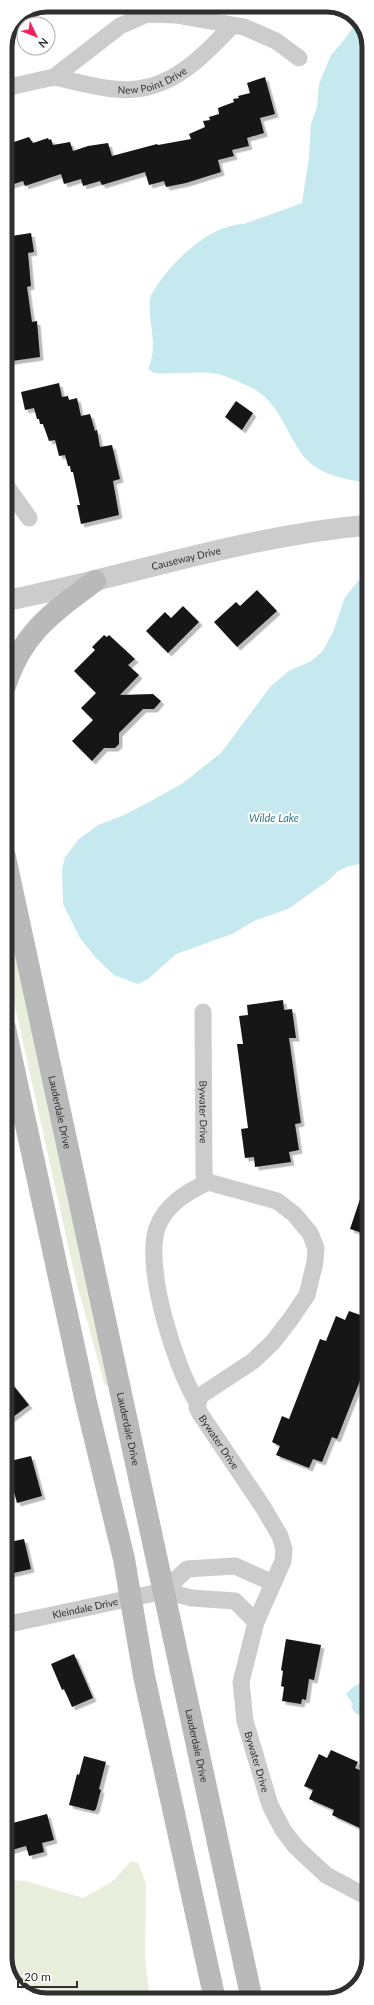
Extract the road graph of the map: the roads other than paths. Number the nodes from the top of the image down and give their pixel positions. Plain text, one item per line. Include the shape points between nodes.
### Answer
1 (232, 26) junction
2 (300, 58) dead end
3 (54, 77) junction
4 (12, 86) edge
5 (12, 494) edge
6 (29, 518) dead end
7 (362, 526) edge
8 (95, 581) junction
9 (12, 599) edge
10 (12, 668) edge
11 (12, 889) edge
12 (203, 1012) dead end
13 (12, 1060) edge
14 (12, 1092) edge
15 (29, 1139) junction
16 (208, 1182) junction
17 (197, 1402) junction
18 (273, 1583) junction
19 (164, 1591) junction
20 (130, 1598) junction
21 (256, 1622) junction
22 (12, 1623) edge
23 (362, 1894) edge
24 (213, 1993) edge
25 (250, 1993) edge

1 - 2 street, New Point Drive via 244,27 276,41
1 - 3 street, New Point Drive via 176,15 148,14 120,26
1 - 3 street, New Point Drive via 200,60 172,79 140,88 114,89
3 - 4 street, New Point Drive
5 - 6 street
7 - 8 street, Causeway Drive via 244,544
8 - 9 street, Causeway Drive
8 - 10 main road via 48,616 16,658
11 - 19 main road, Lauderdale Drive
12 - 16 street, Bywater Drive via 204,1174
13 - 15 main road
14 - 15 main road
15 - 20 main road via 86,1402 124,1559
16 - 17 street via 181,1196 167,1211 158,1227 153,1244 161,1302 177,1362
16 - 17 street, Bywater Drive via 276,1201 294,1214 310,1233 316,1248 307,1295 273,1342 253,1361 204,1392
17 - 18 street, Bywater Drive via 201,1415 280,1536 284,1549 283,1561
18 - 19 street via 235,1566 194,1569 187,1570
18 - 21 street, Bywater Drive
19 - 20 street, Kleindale Drive
19 - 21 street, Kleindale Drive via 192,1598 235,1601
19 - 25 main road, Lauderdale Drive
20 - 22 street, Kleindale Drive
20 - 24 main road via 144,1676
21 - 23 street, Bywater Drive via 241,1682 245,1721 270,1805 283,1830 296,1847 326,1875

